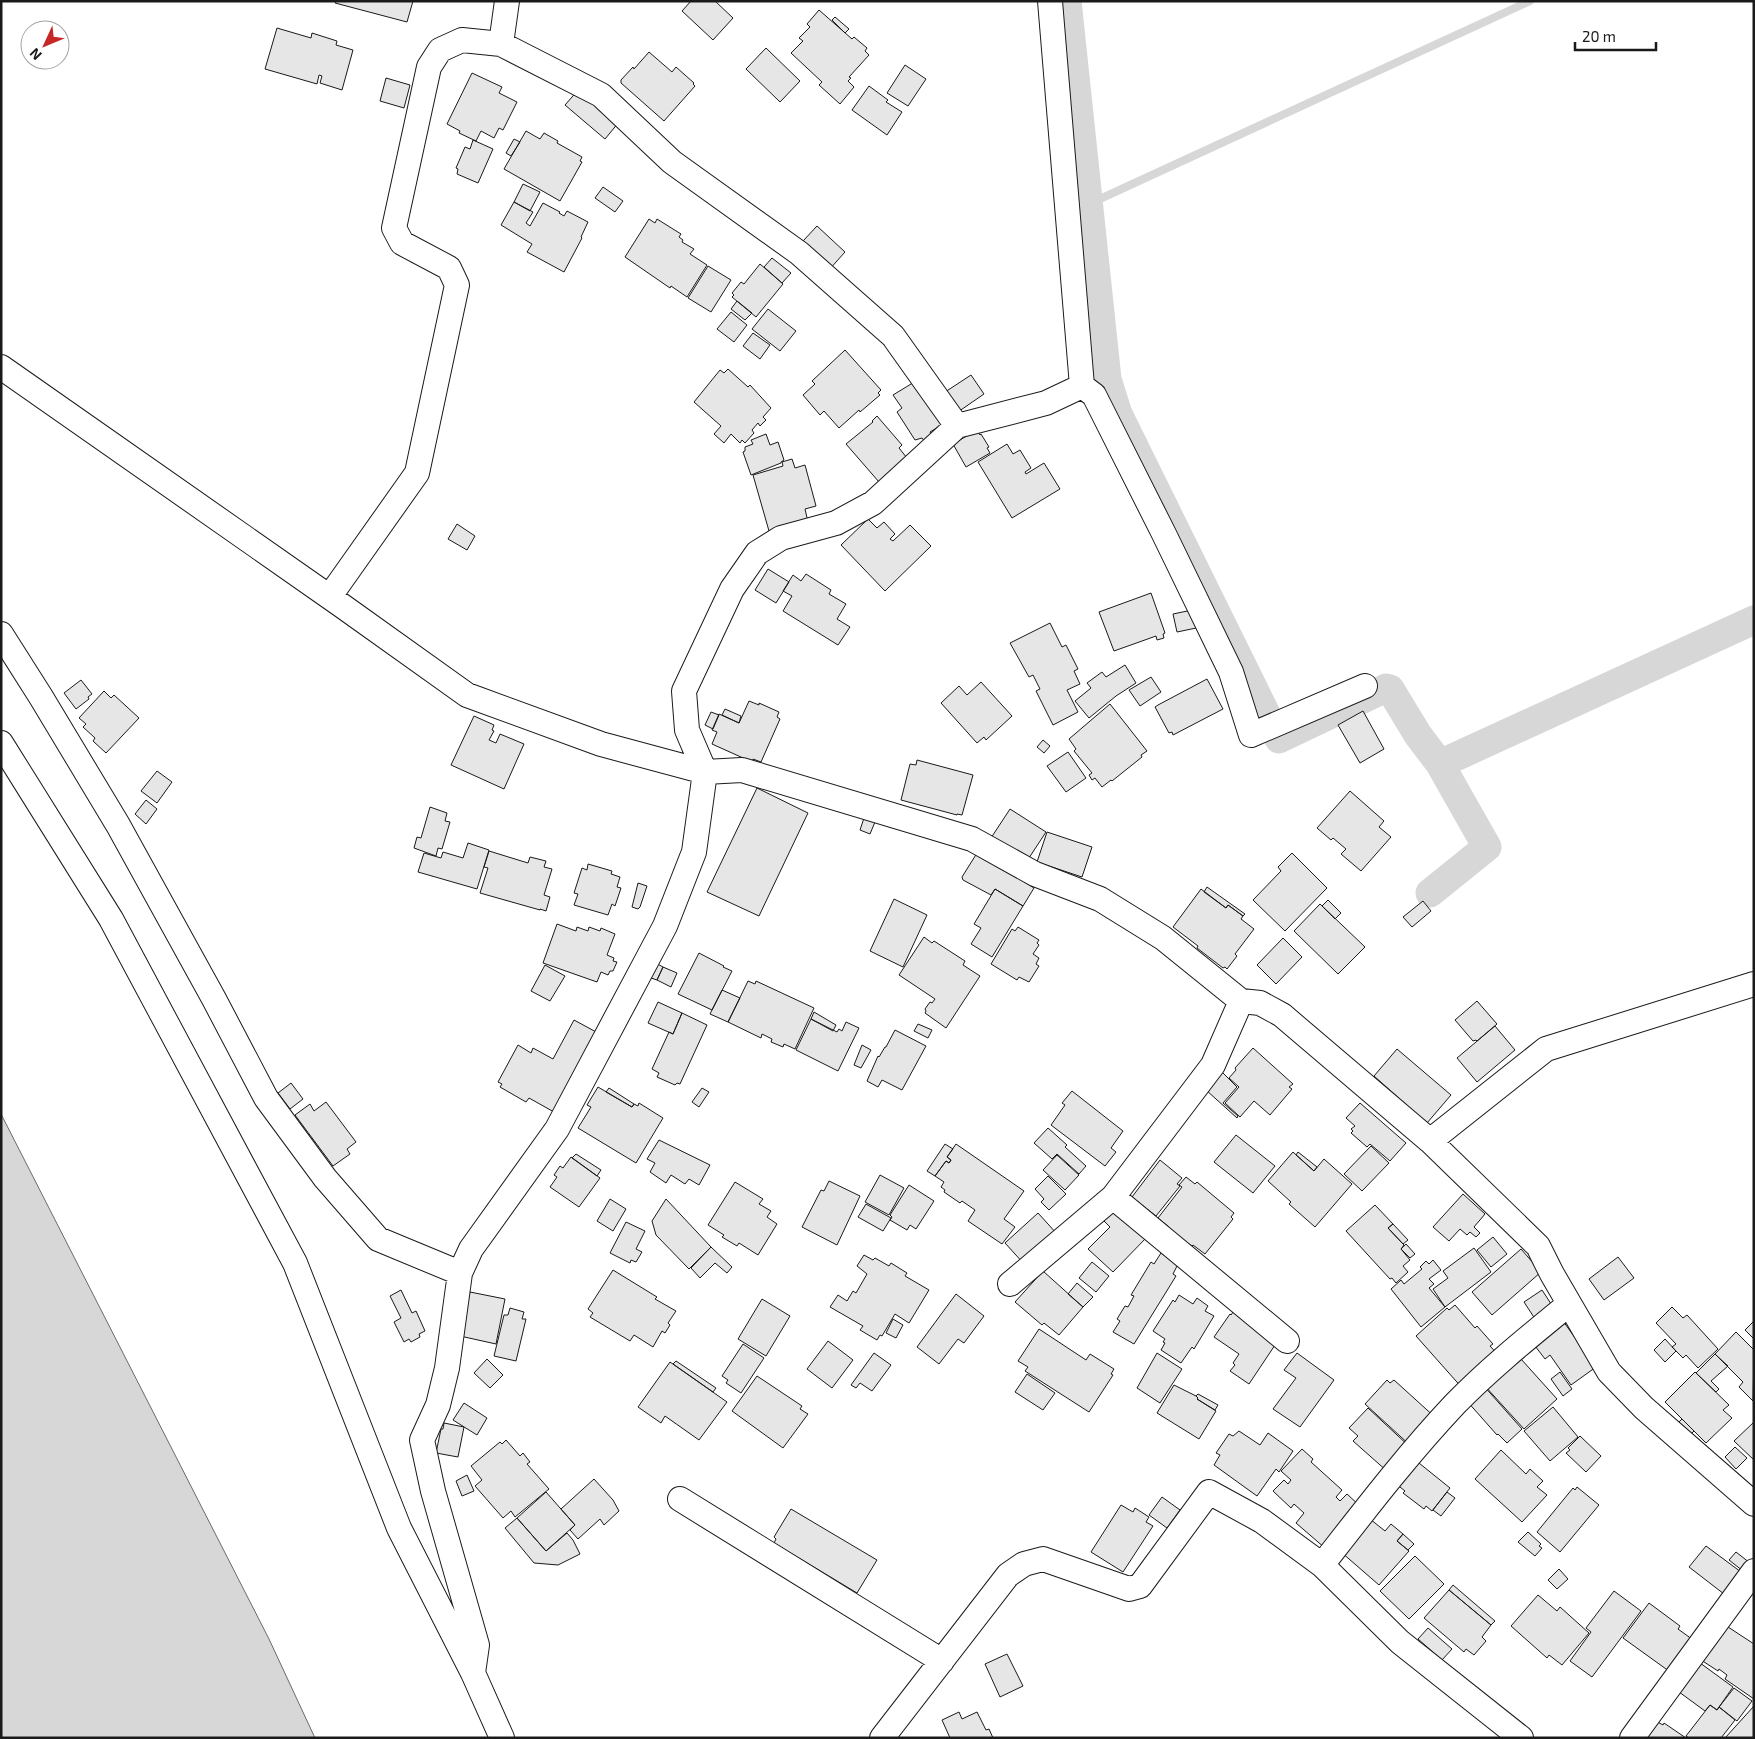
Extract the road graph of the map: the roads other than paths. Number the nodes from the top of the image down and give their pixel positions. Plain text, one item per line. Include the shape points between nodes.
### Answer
1 (507, 1) edge
2 (1050, 1) edge
3 (501, 44) junction
4 (1, 367) edge
5 (1082, 386) junction
6 (957, 426) junction
7 (330, 596) junction
8 (1, 634) edge
9 (1364, 686) dead end
10 (1, 743) edge
11 (705, 772) junction
12 (1754, 984) edge
13 (1241, 1001) junction
14 (1430, 1141) junction
15 (1113, 1197) junction
16 (460, 1272) junction
17 (1010, 1284) dead end
18 (1569, 1304) junction
19 (1288, 1341) dead end
20 (680, 1499) dead end
21 (1754, 1504) edge
22 (1322, 1565) junction
23 (1754, 1570) edge
24 (942, 1660) junction
25 (473, 1673) junction
26 (502, 1738) edge
27 (882, 1738) edge
28 (1521, 1738) edge
29 (1632, 1738) edge

1 - 3 street
2 - 5 street
3 - 6 street via 601,95 672,162 799,253 893,336
3 - 7 street via 462,40 440,50 429,67 394,228 402,243 449,268 457,285 417,473
4 - 7 street
5 - 6 street via 1046,403
5 - 9 street via 1094,395 1164,534 1231,672 1252,735
6 - 11 street via 873,503 836,523 781,538 757,553 732,589 684,691 687,730
7 - 11 street via 467,695 601,744
8 - 16 street via 118,825 266,1098 325,1178 378,1239
10 - 25 street via 111,919 295,1263 399,1528
11 - 13 street via 742,770 972,839 1035,874 1100,899 1163,938
11 - 16 street via 694,852 665,926 556,1129 471,1248
12 - 14 street via 1546,1049
13 - 14 street via 1260,1003 1282,1015
13 - 15 street via 1213,1065
14 - 18 street via 1538,1246
15 - 17 street
15 - 19 street
16 - 25 street via 447,1368 438,1404 422,1440 433,1491 477,1645
18 - 21 street via 1609,1372 1644,1408
18 - 22 street via 1456,1404 1393,1474
20 - 24 street
22 - 24 street via 1262,1521 1209,1492 1140,1586 1129,1589 1043,1558 1024,1564 1008,1575
22 - 28 street via 1400,1642
23 - 29 street
24 - 27 street
25 - 26 street

